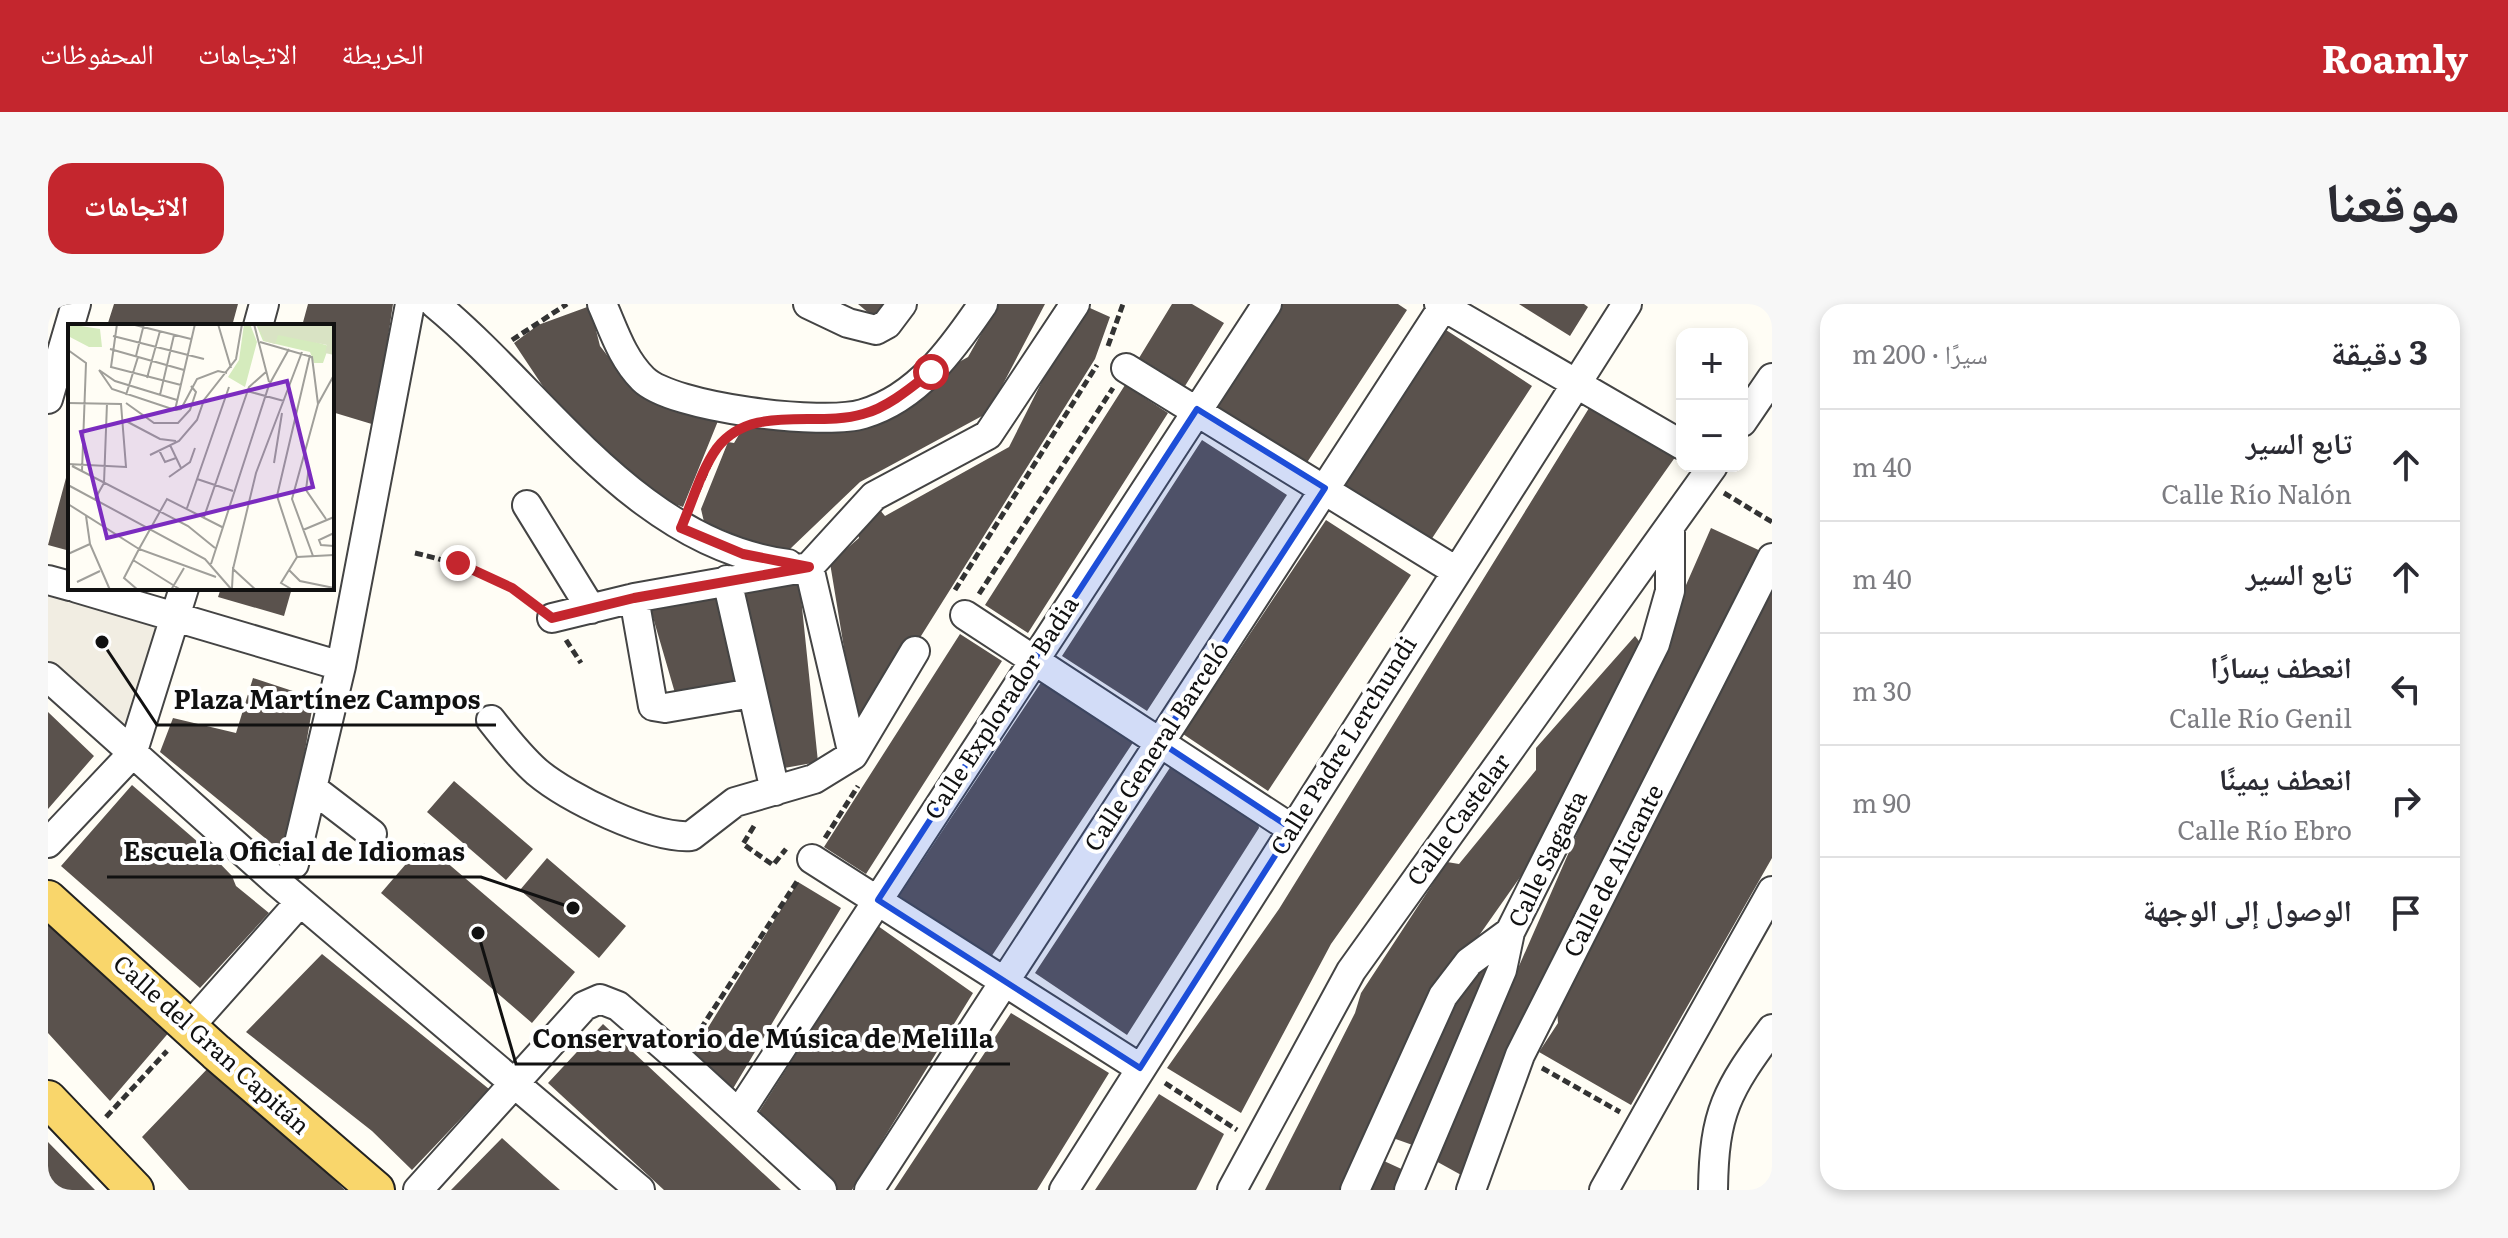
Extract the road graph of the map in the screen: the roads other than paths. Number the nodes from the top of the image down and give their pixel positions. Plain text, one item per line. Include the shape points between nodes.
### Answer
1 (76, 304) edge
2 (264, 304) edge
3 (410, 304) edge
4 (435, 304) edge
5 (602, 304) edge
6 (902, 304) edge
7 (983, 304) edge
8 (1075, 304) edge
9 (1267, 304) edge
10 (1627, 304) edge
11 (1442, 305) edge
12 (827, 308) edge
13 (70, 324) edge
14 (259, 324) edge
15 (68, 331) edge
16 (1111, 359) road end
17 (1772, 378) edge
18 (1578, 382) junction
19 (48, 399) edge
20 (1197, 409) junction
21 (1748, 413) edge
22 (1676, 441) edge
23 (1709, 472) edge
24 (1325, 488) junction
25 (527, 505) dead end
26 (1670, 526) junction
27 (1772, 558) edge
28 (809, 567) junction
29 (1456, 571) junction
30 (48, 580) edge
31 (727, 580) junction
32 (68, 585) edge
33 (84, 590) edge
34 (183, 590) edge
35 (634, 598) junction
36 (957, 607) road end
37 (591, 609) junction
38 (175, 617) junction
39 (552, 618) road end
40 (915, 651) dead end
41 (1033, 659) junction
42 (341, 666) junction
43 (48, 677) edge
44 (752, 693) junction
45 (491, 720) dead end
46 (1160, 742) junction
47 (132, 754) junction
48 (853, 755) junction
49 (312, 788) junction
50 (775, 791) junction
51 (1292, 829) junction
52 (372, 834) dead end
53 (48, 843) edge
54 (812, 859) road end
55 (294, 864) dead end
56 (1772, 891) edge
57 (48, 899) edge
58 (878, 900) junction
59 (300, 902) junction
60 (1510, 932) junction
61 (1005, 981) junction
62 (189, 1027) junction
63 (1772, 1029) edge
64 (1140, 1068) junction
65 (514, 1083) junction
66 (48, 1099) edge
67 (739, 1113) junction
68 (135, 1190) edge
69 (376, 1190) edge
70 (418, 1190) edge
71 (640, 1190) edge
72 (822, 1190) edge
73 (869, 1190) edge
74 (1064, 1190) edge
75 (1232, 1190) edge
76 (1355, 1190) edge
77 (1409, 1190) edge
78 (1471, 1190) edge
79 (1604, 1190) edge
80 (1713, 1190) edge

1 - 13 street
2 - 14 street
3 - 42 street
4 - 28 street via 617,480 681,528 743,554
5 - 7 street via 623,353 644,381 664,392 741,410 830,420 865,414 915,385 954,348
6 - 12 street via 876,330 864,329
8 - 28 street via 988,435 874,496
9 - 20 street, Calle Explorador Badia
10 - 18 street, Calle Padre Lerchundi
11 - 18 street
11 - 24 street, Calle General Barceló
15 - 19 street
16 - 20 street
17 - 21 street
18 - 22 street
18 - 29 street, Calle Padre Lerchundi
20 - 24 street
20 - 41 street, Calle Explorador Badia
23 - 26 street, Calle Castelar
24 - 29 street
24 - 46 street, Calle General Barceló
25 - 37 street
26 - 60 street, Calle Sagasta via 1670,591 1655,644
26 - 75 street, Calle Castelar via 1351,971
27 - 78 street, Calle de Alicante via 1520,1055
28 - 31 street
28 - 48 street
29 - 51 street, Calle Padre Lerchundi
30 - 32 street
31 - 35 street
31 - 44 street
33 - 38 street
34 - 38 street
35 - 37 street
35 - 44 street via 653,706
36 - 41 street
37 - 39 street
38 - 42 street
38 - 47 street
40 - 48 street
41 - 46 street
41 - 58 street, Calle Explorador Badia
42 - 49 street
43 - 47 street
44 - 50 street
45 - 50 street via 537,772 563,790 659,833 691,836 735,802
46 - 51 street
46 - 61 street, Calle General Barceló
47 - 53 street
47 - 59 street
48 - 50 street via 814,779
49 - 52 street
49 - 55 street
51 - 64 street, Calle Padre Lerchundi
54 - 58 street
56 - 79 street
57 - 62 main road, Calle del Gran Capitán
58 - 61 street
58 - 67 street, Calle Explorador Badia
59 - 62 street
59 - 65 street
60 - 76 street via 1469,962 1443,996
60 - 77 street, Calle Sagasta via 1502,970
61 - 64 street
61 - 73 street, Calle General Barceló
62 - 69 main road, Calle del Gran Capitán
63 - 80 street via 1732,1083 1723,1108
64 - 74 street, Calle Padre Lerchundi
65 - 67 street via 584,1006 600,999 618,1006
65 - 70 street
65 - 71 street
66 - 68 main road
67 - 72 street

